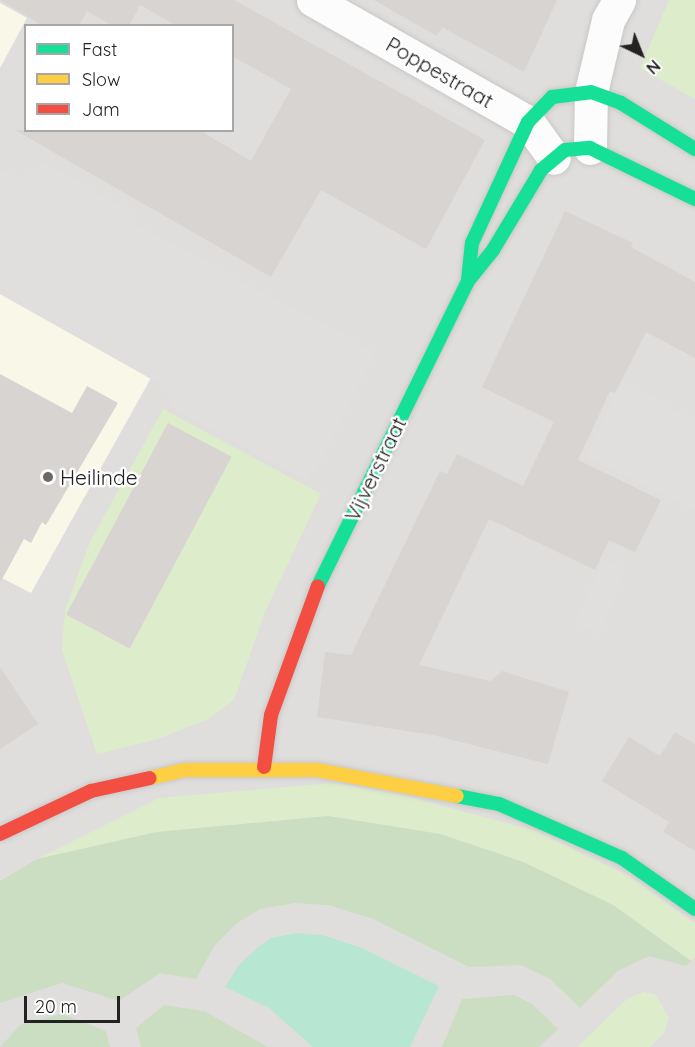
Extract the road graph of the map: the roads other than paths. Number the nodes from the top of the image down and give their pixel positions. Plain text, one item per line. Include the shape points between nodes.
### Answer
1 (313, 0) edge
2 (619, 0) edge
3 (591, 92) junction
4 (528, 122) junction
5 (590, 148) junction
6 (695, 149) edge
7 (554, 158) junction
8 (695, 199) edge
9 (468, 281) junction
10 (288, 660) junction
11 (291, 704) dead end
12 (264, 767) junction
13 (0, 834) edge
14 (695, 909) edge

1 - 4 street, Poppestraat
2 - 3 street via 608,20
3 - 4 street, Vijverstraat via 552,98
3 - 5 street
3 - 6 street via 621,103
4 - 7 street, Poppestraat
4 - 9 street, Vijverstraat via 472,243
5 - 7 street, Vijverstraat via 576,147
5 - 8 street
7 - 9 street, Vijverstraat via 541,170 493,250
9 - 10 street, Vijverstraat via 362,492
10 - 11 street, Vijverstraat
10 - 12 street, Vijverstraat via 271,715
12 - 13 street via 185,770 91,790
12 - 14 street via 290,764 499,804 622,858

